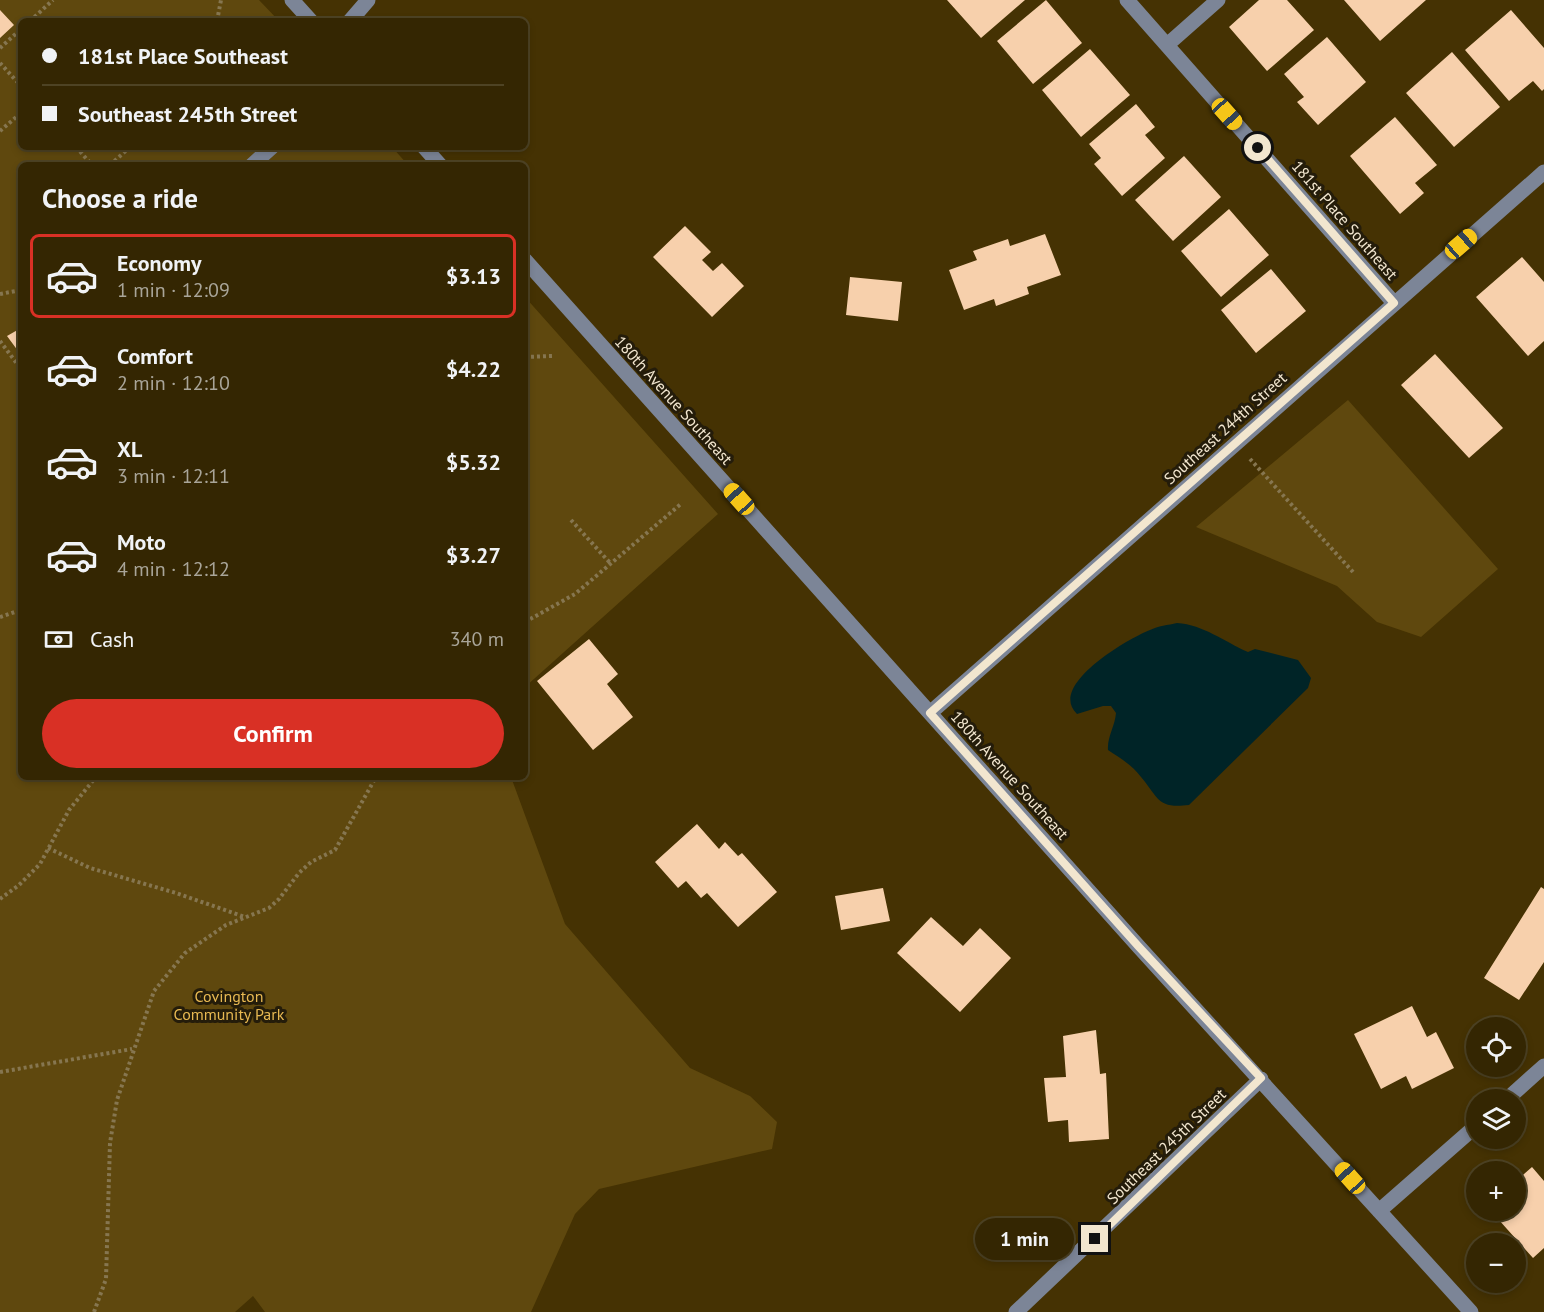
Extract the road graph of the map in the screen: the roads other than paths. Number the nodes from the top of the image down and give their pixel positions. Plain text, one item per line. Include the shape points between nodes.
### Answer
1 (292, 0) edge
2 (368, 0) edge
3 (1127, 0) edge
4 (1218, 0) edge
5 (307, 18) edge
6 (353, 18) edge
7 (1167, 45) junction
8 (269, 150) edge
9 (427, 150) edge
10 (255, 162) edge
11 (437, 162) edge
12 (1544, 172) edge
13 (528, 263) edge
14 (1394, 303) junction
15 (930, 713) junction
16 (1544, 1066) edge
17 (1261, 1078) junction
18 (1518, 1089) edge
19 (1466, 1135) edge
20 (1379, 1211) junction
21 (1017, 1312) edge
22 (1471, 1312) edge

1 - 5 street
2 - 6 street
3 - 7 street, 181st Place Southeast
4 - 7 street
7 - 14 street, 181st Place Southeast
8 - 10 street
9 - 11 street
12 - 14 street, Southeast 244th Street
13 - 15 street, 180th Avenue Southeast
14 - 15 street, Southeast 244th Street
15 - 17 street, 180th Avenue Southeast
16 - 18 street
17 - 20 street, 180th Avenue Southeast
17 - 21 street, Southeast 245th Street
19 - 20 street
20 - 22 street, 180th Avenue Southeast

